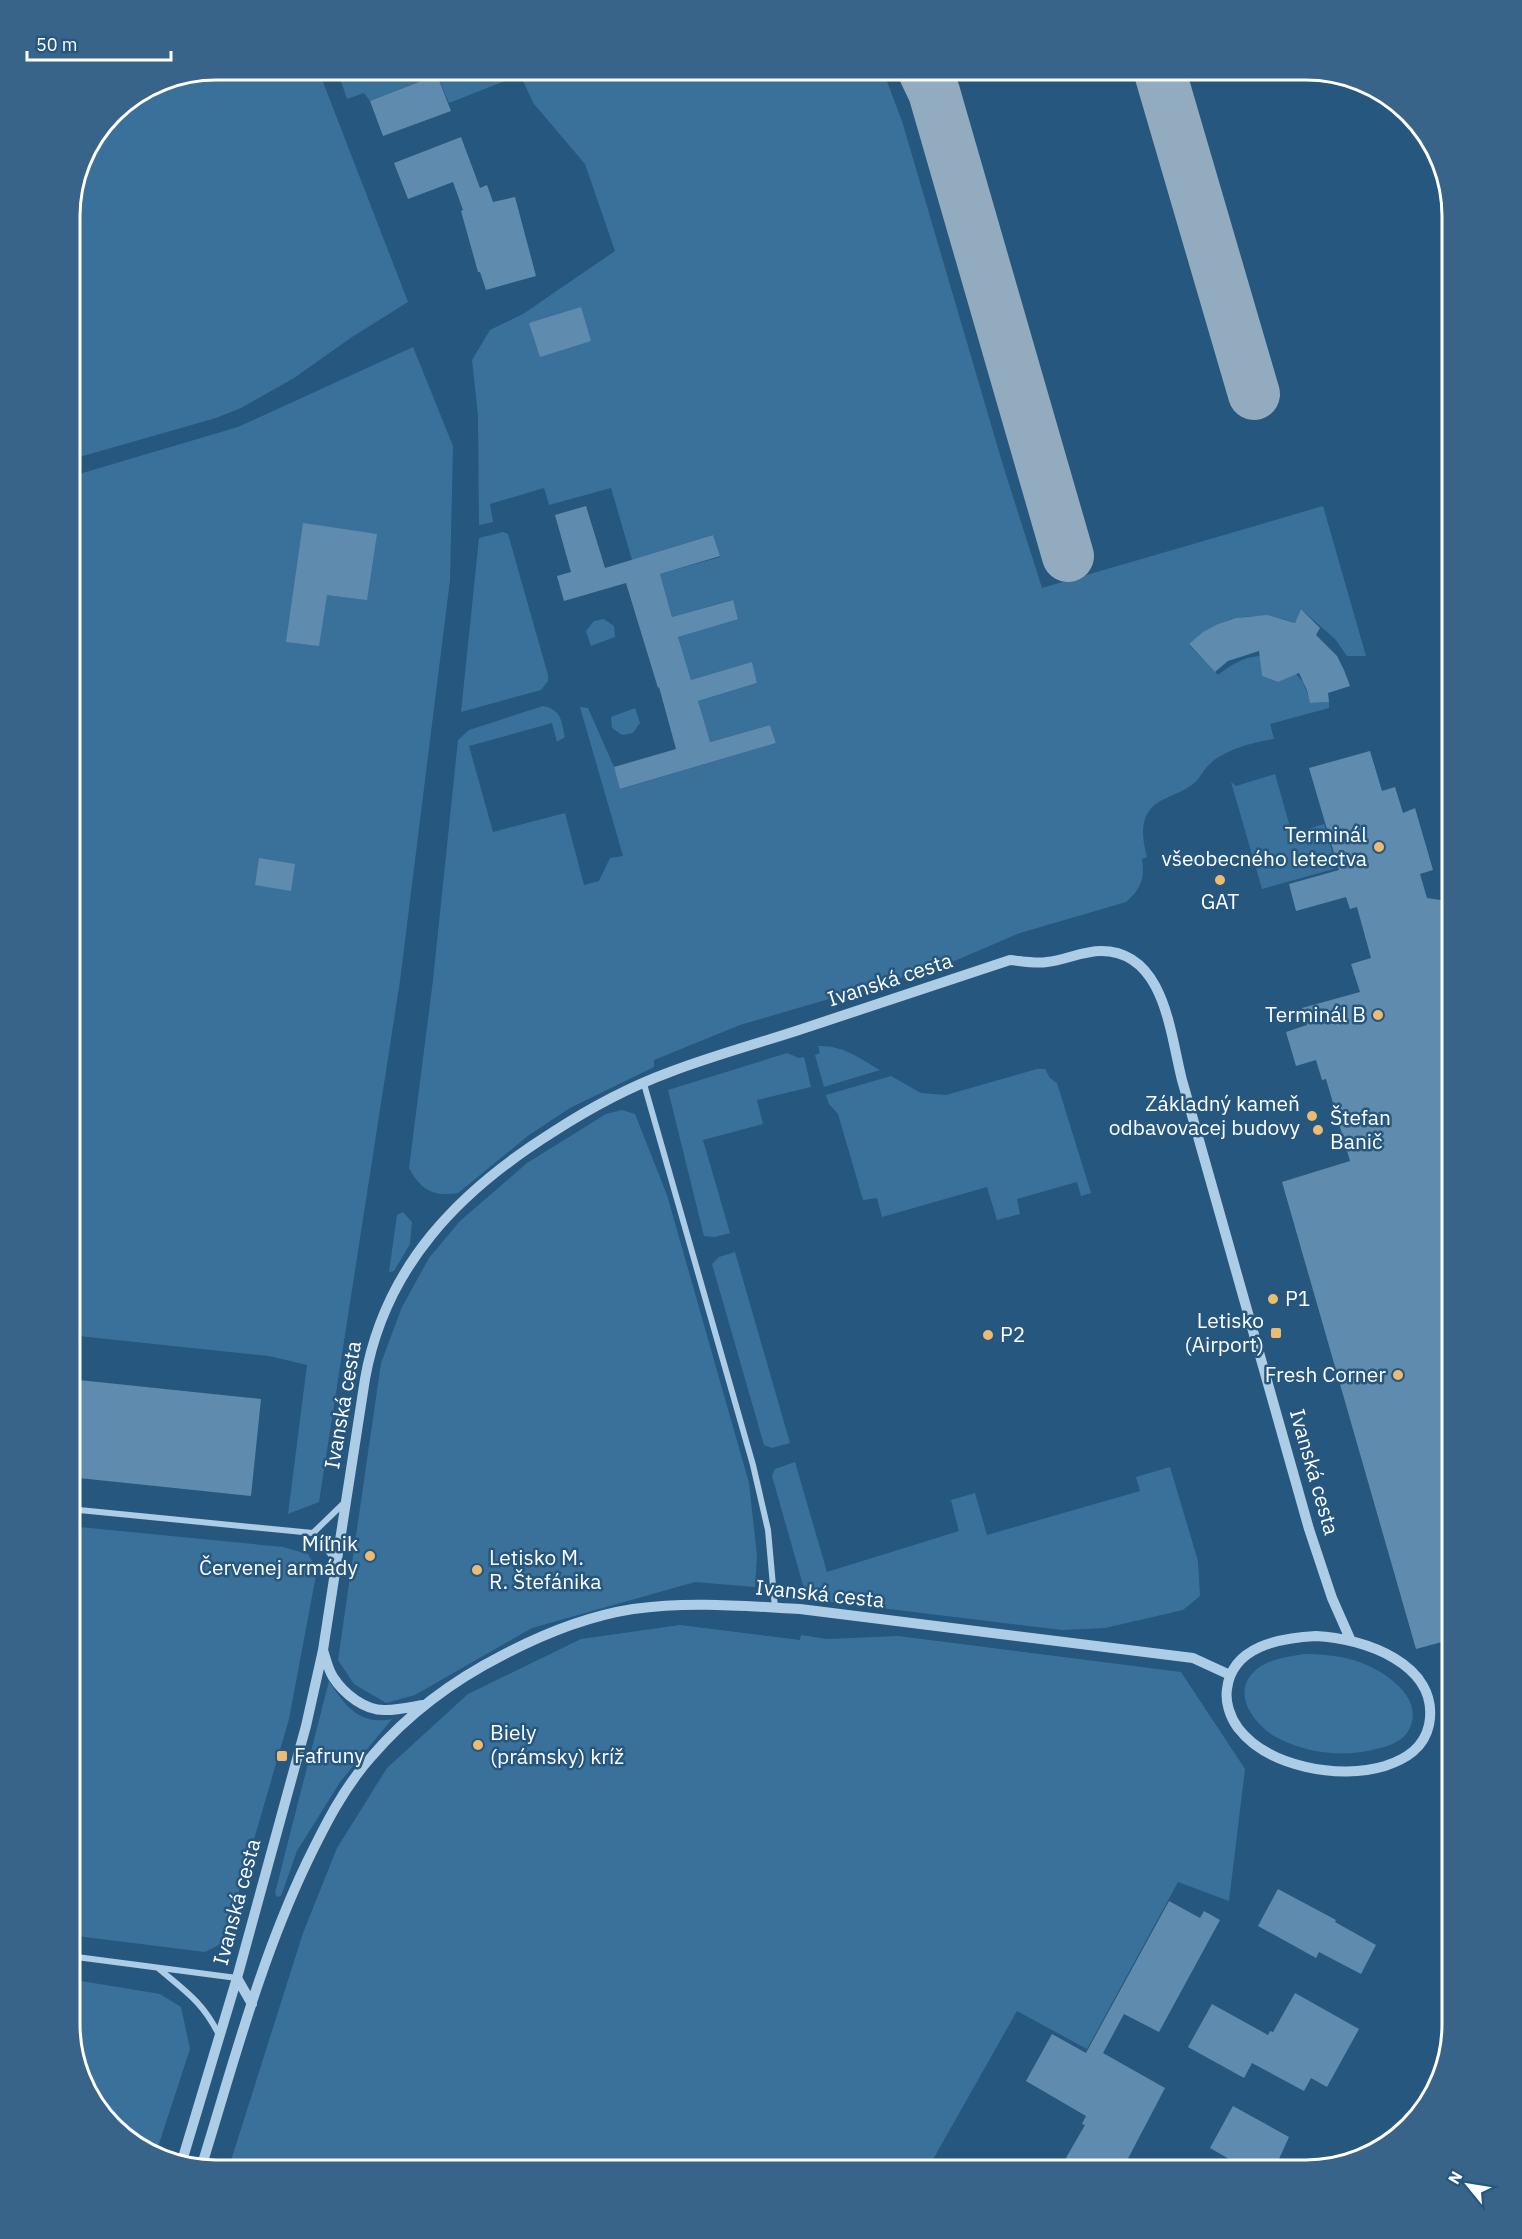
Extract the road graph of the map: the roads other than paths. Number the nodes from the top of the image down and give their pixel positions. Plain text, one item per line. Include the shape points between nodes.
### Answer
1 (644, 1084) junction
2 (347, 1500) junction
3 (80, 1510) edge
4 (313, 1533) junction
5 (338, 1563) junction
6 (775, 1608) junction
7 (1351, 1641) junction
8 (323, 1650) junction
9 (1230, 1675) junction
10 (424, 1705) junction
11 (80, 1958) edge
12 (157, 1968) junction
13 (237, 1978) junction
14 (252, 2004) junction
15 (219, 2036) junction
16 (184, 2156) edge
17 (204, 2159) edge

1 - 2 street, Ivanská cesta via 605,1100 503,1166 428,1238 391,1297 370,1349
1 - 6 street via 753,1465 768,1530
1 - 7 street, Ivanská cesta via 678,1069 1010,960 1045,963 1100,951 1123,954 1144,969 1164,1006 1309,1529
2 - 4 street
2 - 5 street, Ivanská cesta
3 - 4 street
4 - 5 street
5 - 8 street, Ivanská cesta
6 - 9 street, Ivanská cesta via 1193,1658
6 - 10 street, Ivanská cesta via 680,1604 600,1616 506,1653
7 - 9 street via 1316,1636 1276,1641 1250,1652
7 - 9 street via 1399,1662 1428,1693 1430,1722 1424,1740 1412,1753 1384,1766 1324,1771 1290,1762 1257,1745 1232,1717 1226,1697
8 - 10 street, Ivanská cesta via 333,1676 360,1703 387,1710
8 - 13 street, Ivanská cesta
10 - 14 street, Ivanská cesta via 372,1755 331,1814 289,1899
11 - 12 street
12 - 13 street
12 - 15 street via 197,2000
13 - 14 street
13 - 15 street, Ivanská cesta
14 - 17 street, Ivanská cesta
15 - 16 street, Ivanská cesta

